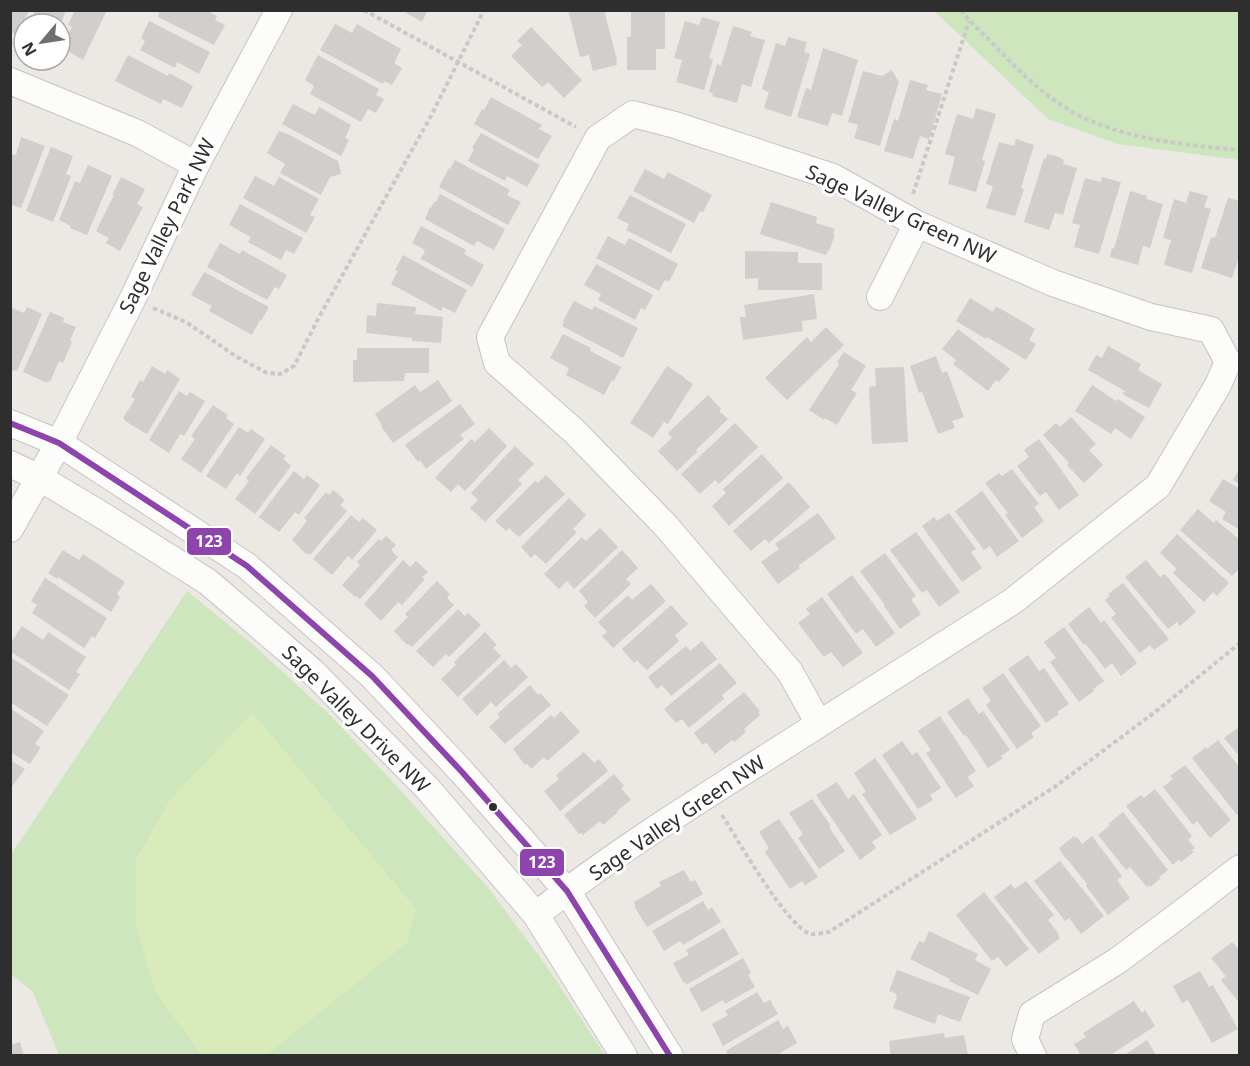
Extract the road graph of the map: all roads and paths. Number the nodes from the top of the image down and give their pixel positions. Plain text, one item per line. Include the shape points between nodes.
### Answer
1 (279, 10) edge
2 (364, 10) edge
3 (484, 10) edge
4 (961, 10) edge
5 (969, 21) junction
6 (458, 62) junction
7 (10, 81) edge
8 (598, 138) junction
9 (1239, 150) edge
10 (196, 165) junction
11 (917, 224) junction
12 (880, 297) dead end
13 (133, 298) junction
14 (10, 423) edge
15 (59, 443) junction
16 (10, 464) edge
17 (40, 478) junction
18 (10, 529) edge
19 (1239, 643) edge
20 (819, 724) junction
21 (709, 795) junction
22 (1239, 868) edge
23 (567, 891) junction
24 (536, 915) junction
25 (624, 1056) edge
26 (670, 1056) edge
27 (1033, 1056) edge

1 - 10 street, Sage Valley Park NW
2 - 6 path
3 - 6 path
4 - 5 path
5 - 9 path via 1042,92 1078,116 1128,135
5 - 11 path via 913,194
6 - 8 path
6 - 13 path via 294,366 280,374 267,373 186,322
7 - 10 street via 137,133
8 - 11 street, Sage Valley Green NW via 633,114 675,125 833,177
8 - 20 street, Sage Valley Green NW via 490,337 497,363 575,432 666,526 790,672
10 - 13 street, Sage Valley Park NW
11 - 12 street
11 - 20 street, Sage Valley Green NW via 1053,283 1151,317 1211,330 1228,362 1158,486 1013,601
13 - 15 street, Sage Valley Park NW
14 - 15 street, Sage Valley Drive NW
15 - 17 street, Sage Valley Park NW
15 - 23 street, Sage Valley Drive NW via 247,566 372,676
16 - 17 street, Sage Valley Drive NW
17 - 18 street, Sage Valley Park NW
17 - 24 street, Sage Valley Drive NW via 208,582 313,672 428,789
19 - 21 path via 1056,786 829,932 811,934 798,927 780,906
20 - 21 street, Sage Valley Green NW
21 - 23 street, Sage Valley Green NW
22 - 27 street via 1117,961 1032,1014 1025,1039
23 - 24 street, Sage Valley Green NW
23 - 26 street, Sage Valley Drive NW
24 - 25 street, Sage Valley Drive NW

